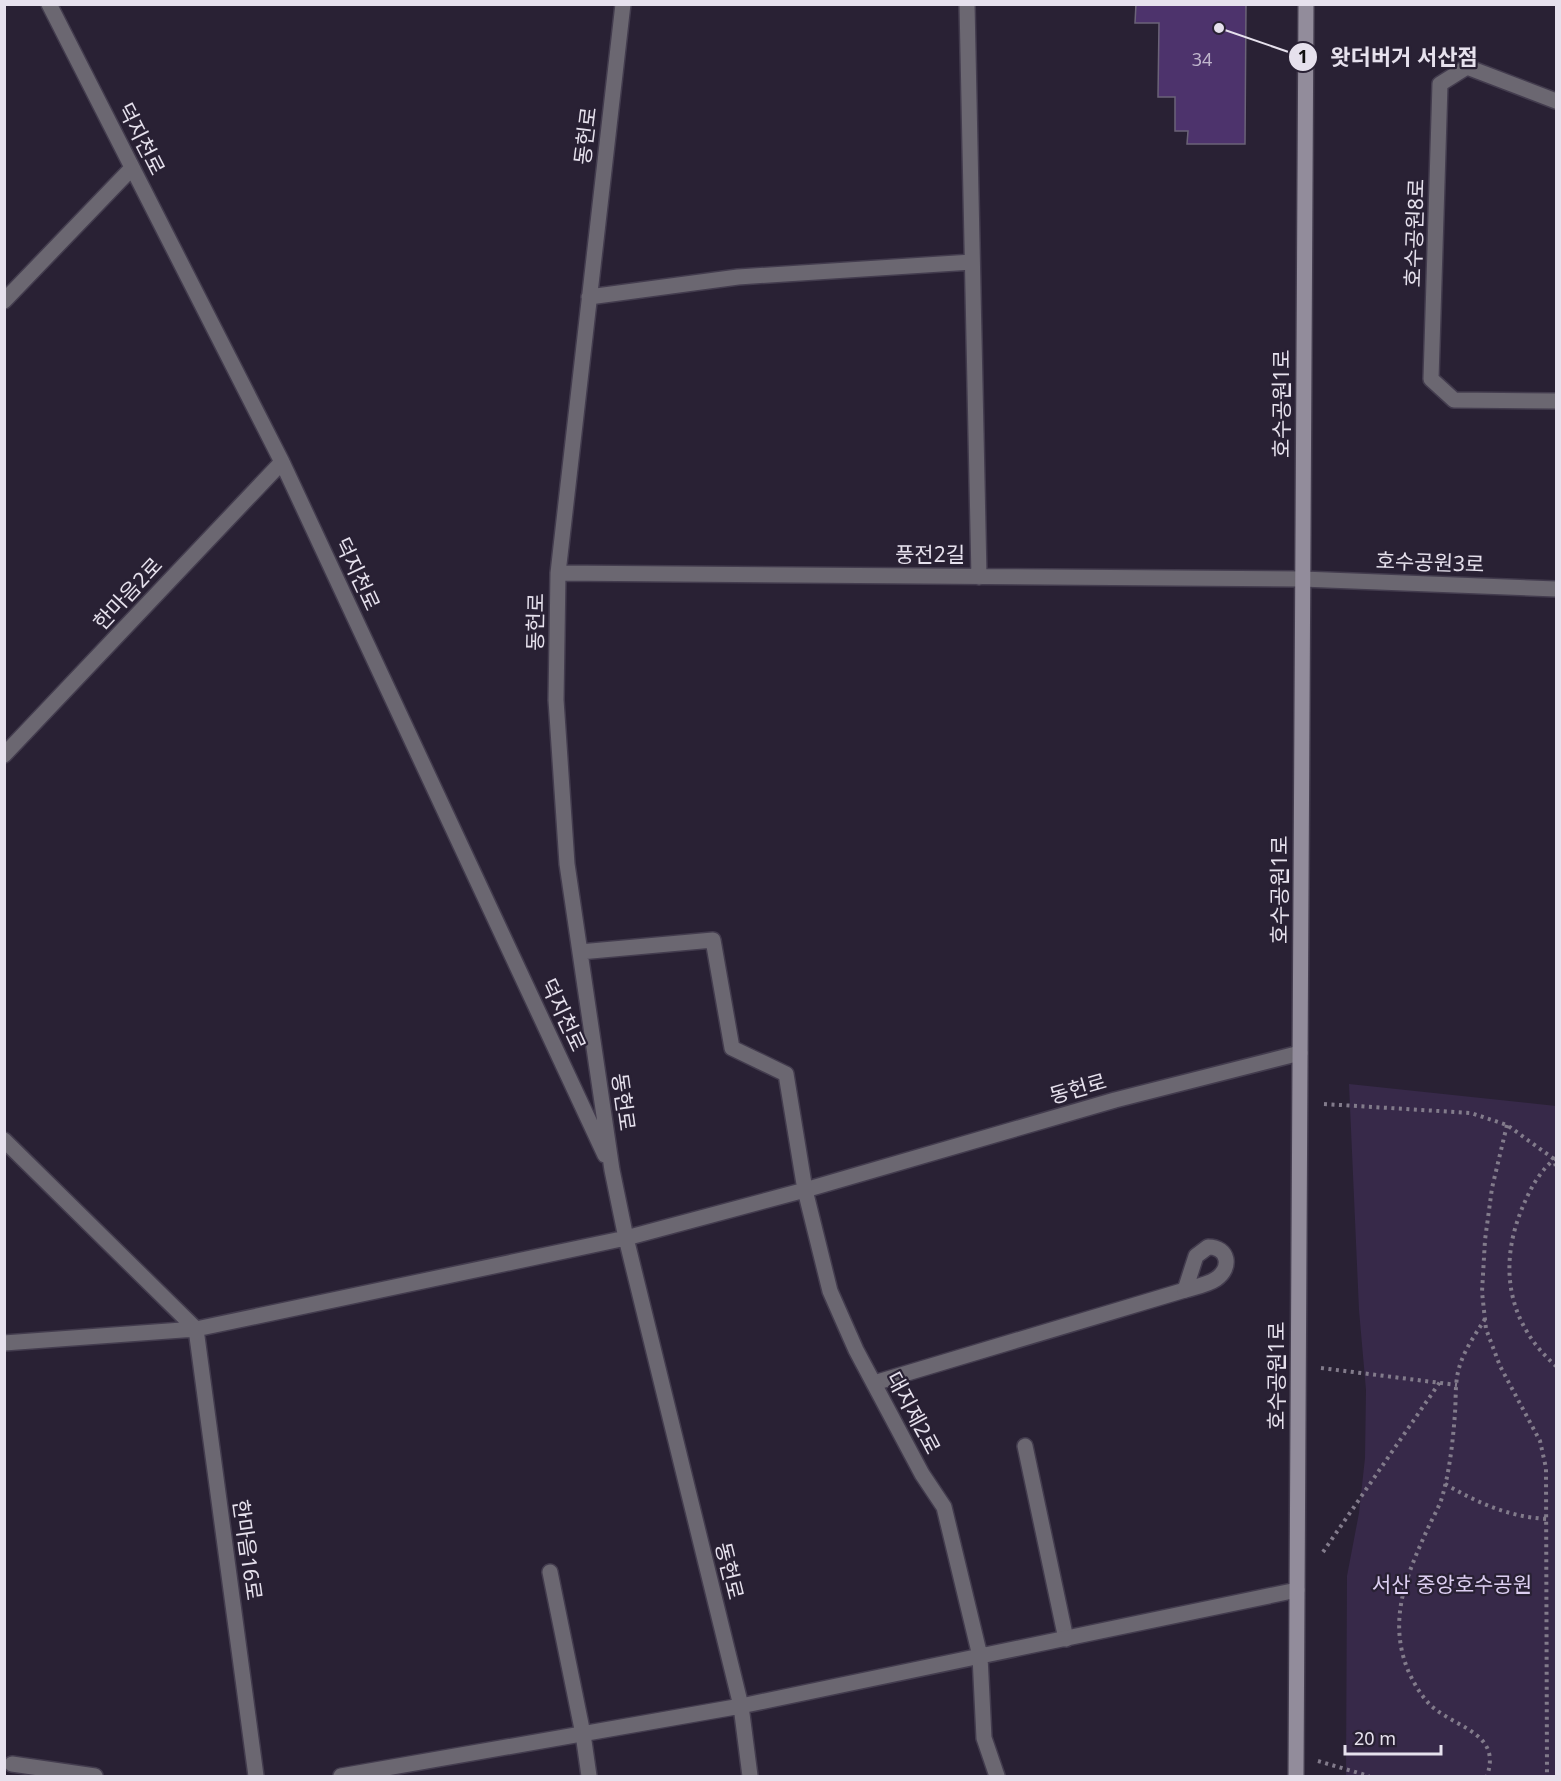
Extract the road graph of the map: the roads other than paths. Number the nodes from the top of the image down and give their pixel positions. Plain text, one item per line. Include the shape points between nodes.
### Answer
1 (49, 4) edge
2 (623, 4) edge
3 (967, 4) edge
4 (1305, 4) edge
5 (1557, 101) edge
6 (132, 168) junction
7 (972, 262) junction
8 (589, 297) junction
9 (4, 301) edge
10 (1557, 401) edge
11 (282, 462) junction
12 (558, 573) junction
13 (979, 576) junction
14 (1302, 579) junction
15 (1557, 589) edge
16 (4, 754) edge
17 (580, 952) junction
18 (1300, 1053) junction
19 (4, 1140) edge
20 (612, 1170) junction
21 (805, 1190) junction
22 (626, 1238) junction
23 (1185, 1290) dead end
24 (196, 1329) junction
25 (4, 1343) edge
26 (874, 1383) junction
27 (1025, 1446) dead end
28 (550, 1572) dead end
29 (1297, 1590) junction
30 (1066, 1639) junction
31 (980, 1656) junction
32 (741, 1706) junction
33 (583, 1734) junction
34 (11, 1765) edge
35 (95, 1776) edge
36 (256, 1776) edge
37 (341, 1776) edge
38 (589, 1776) edge
39 (750, 1776) edge
40 (997, 1776) edge
41 (1296, 1776) edge

1 - 6 street, 덕지천로
2 - 8 street, 동헌로
3 - 7 street
4 - 14 main road, 호수공원1로
5 - 10 street, 호수공원8로 via 1467,67 1440,84 1431,379 1454,400
6 - 9 street
6 - 11 street, 덕지천로
7 - 8 street via 738,277
7 - 13 street
8 - 12 street, 동헌로
11 - 16 street, 한마음2로
11 - 20 street, 덕지천로
12 - 13 street, 풍전2길
12 - 17 street, 동헌로 via 556,700 567,864
13 - 14 street, 풍전2길
14 - 15 street, 호수공원3로
14 - 18 main road, 호수공원1로
17 - 20 street, 동헌로
17 - 21 street, 대지제2로 via 713,940 732,1048 786,1074
18 - 21 street, 동헌로 via 1115,1100
18 - 29 main road, 호수공원1로
19 - 24 street
20 - 22 street, 동헌로
21 - 22 street, 동헌로
21 - 26 street, 대지제2로 via 830,1291
22 - 24 street
22 - 32 street, 동헌로
23 - 26 street
24 - 25 street
24 - 36 street, 한마음16로
26 - 31 street, 대지제2로 via 944,1508
27 - 30 street
28 - 33 street
29 - 30 street
29 - 41 main road, 호수공원1로
30 - 31 street
31 - 32 street
31 - 40 street, 대지제2로 via 984,1738
32 - 33 street
32 - 39 street, 동헌로
33 - 37 street
33 - 38 street
34 - 35 street

